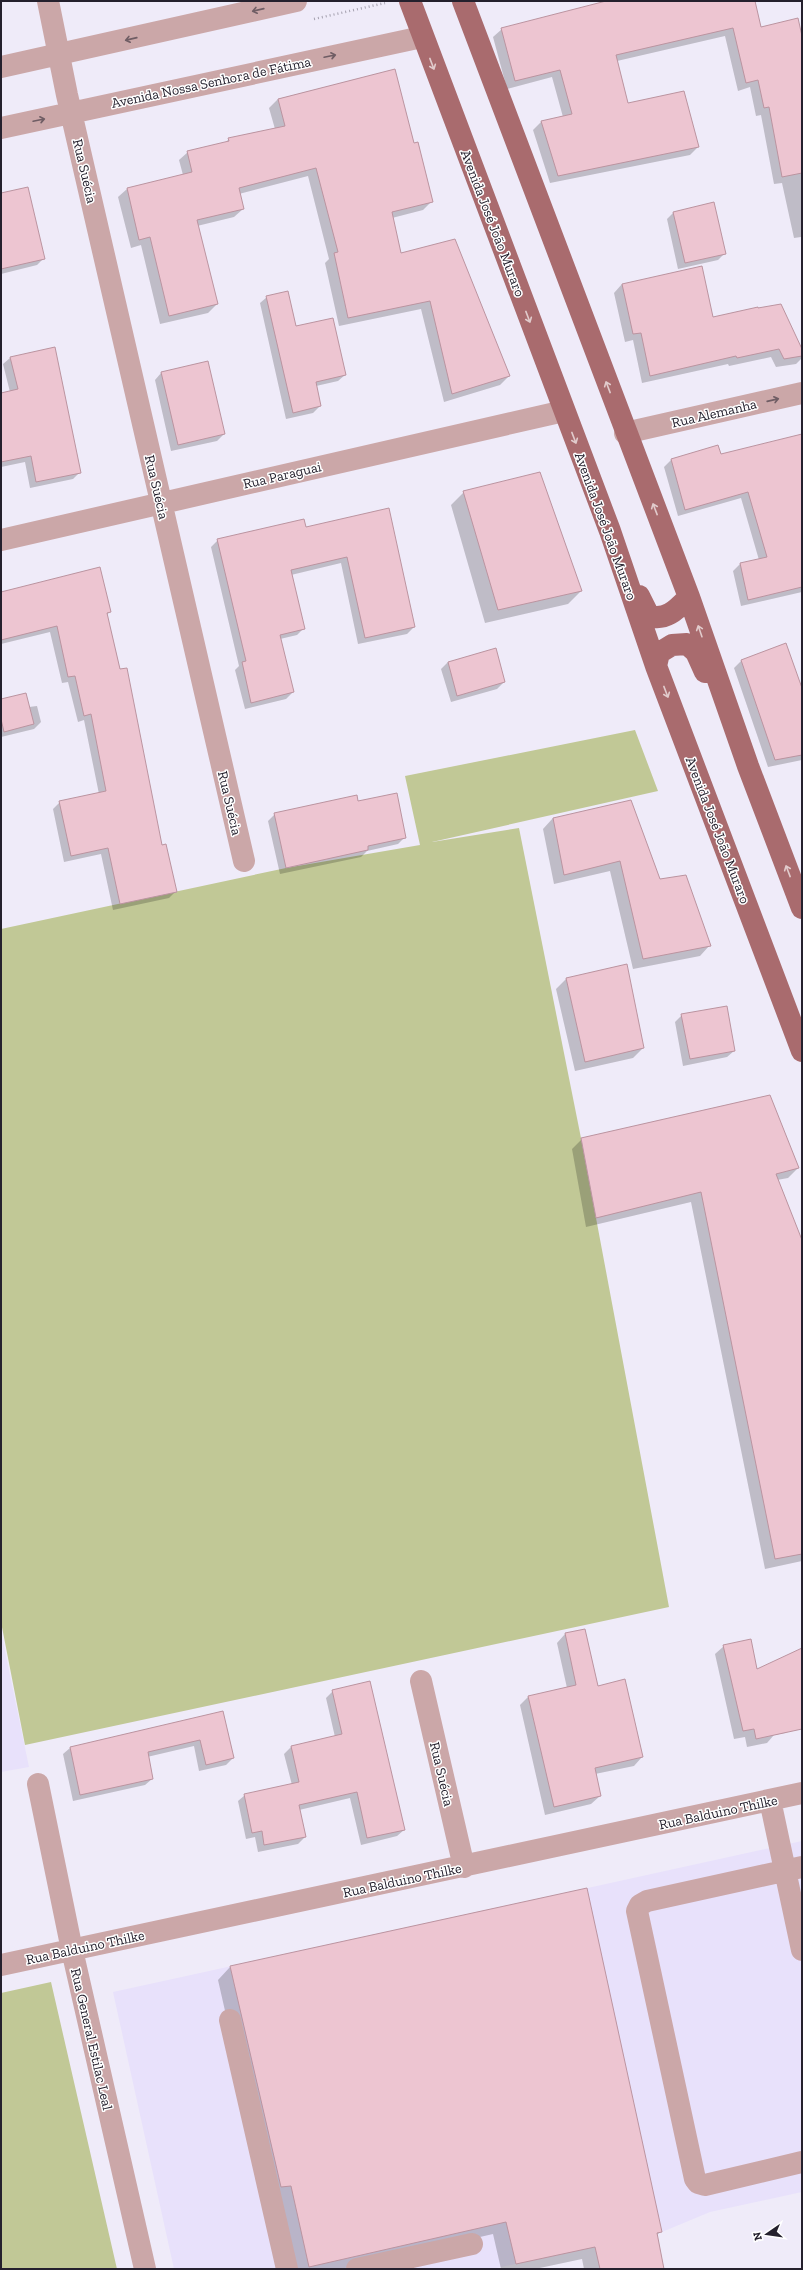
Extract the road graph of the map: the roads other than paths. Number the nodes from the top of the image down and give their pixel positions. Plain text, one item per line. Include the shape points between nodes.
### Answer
1 (48, 1) edge
2 (296, 1) edge
3 (410, 1) edge
4 (463, 1) edge
5 (422, 37) junction
6 (59, 54) junction
7 (1, 67) edge
8 (72, 113) junction
9 (1, 128) edge
10 (802, 393) edge
11 (564, 411) junction
12 (625, 433) junction
13 (161, 503) junction
14 (610, 532) junction
15 (1, 540) edge
16 (689, 597) junction
17 (656, 666) junction
18 (748, 766) junction
19 (244, 861) dead end
20 (802, 908) edge
21 (802, 1051) edge
22 (421, 1681) dead end
23 (38, 1784) dead end
24 (802, 1793) edge
25 (770, 1800) junction
26 (464, 1867) junction
27 (794, 1869) edge
28 (72, 1950) junction
29 (802, 1950) edge
30 (1, 1965) edge
31 (230, 2020) dead end
32 (802, 2162) edge
33 (472, 2244) dead end
34 (145, 2269) edge
35 (288, 2269) edge
36 (357, 2269) edge

1 - 6 street
2 -> 6 street
3 - 5 main road, Avenida José João Muraro
12 -> 4 main road
8 -> 5 street, Avenida Nossa Senhora de Fátima
5 -> 11 main road, Avenida José João Muraro
6 - 7 street
6 - 8 street, Rua Suécia
9 -> 8 street, Avenida Nossa Senhora de Fátima
8 - 13 street, Rua Suécia
12 -> 10 street, Rua Alemanha
11 - 13 street, Rua Paraguai
11 -> 14 main road, Avenida José João Muraro
16 -> 12 main road
13 - 15 street, Rua Paraguai
13 - 19 street, Rua Suécia
14 - 16 main road via 649,616 666,616
14 - 17 main road, Avenida José João Muraro
18 -> 16 main road
17 - 18 main road via 659,653 672,645 687,644 696,652
17 -> 21 main road, Avenida José João Muraro
20 -> 18 main road
22 - 26 street, Rua Suécia
23 - 28 street, Rua General Estilac Leal
24 - 25 street, Rua Balduino Thilke
25 - 26 street, Rua Balduino Thilke
25 - 27 street
26 - 28 street, Rua Balduino Thilke
27 - 29 street
27 - 32 street via 647,1901 637,1910 695,2179 705,2185
28 - 30 street, Rua Balduino Thilke
28 - 34 street, Rua General Estilac Leal
31 - 35 street
33 - 36 street

